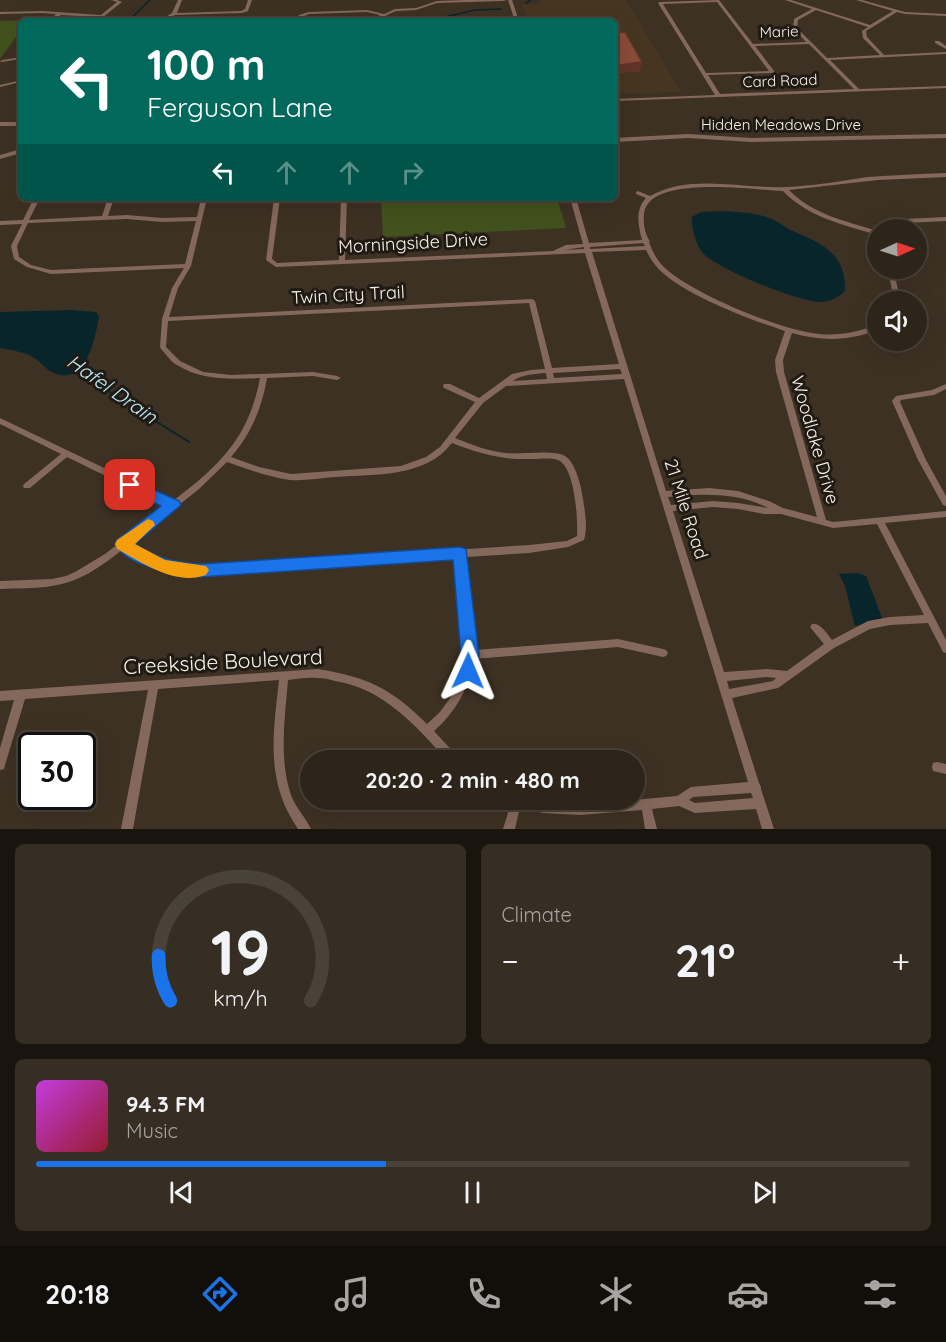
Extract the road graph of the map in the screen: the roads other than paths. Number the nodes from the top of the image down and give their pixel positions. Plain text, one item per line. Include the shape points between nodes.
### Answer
1 (113, 0) edge
2 (180, 0) edge
3 (250, 0) edge
4 (504, 0) edge
5 (510, 0) edge
6 (718, 0) edge
7 (787, 0) edge
8 (858, 0) edge
9 (878, 0) edge
10 (871, 4) junction
11 (815, 9) junction
12 (896, 11) junction
13 (0, 13) edge
14 (60, 13) junction
15 (174, 14) junction
16 (209, 14) junction
17 (384, 15) junction
18 (946, 15) edge
19 (100, 16) joint
20 (54, 18) edge
21 (167, 18) edge
22 (208, 18) edge
23 (299, 18) edge
24 (377, 18) edge
25 (516, 18) edge
26 (869, 26) junction
27 (937, 42) dead end
28 (808, 43) junction
29 (751, 45) junction
30 (946, 48) edge
31 (946, 53) edge
32 (882, 55) junction
33 (18, 58) edge
34 (826, 59) junction
35 (2, 61) dead end
36 (705, 74) junction
37 (18, 82) edge
38 (0, 86) edge
39 (946, 87) edge
40 (857, 90) junction
41 (718, 95) junction
42 (618, 100) edge
43 (0, 124) edge
44 (18, 124) edge
45 (946, 136) edge
46 (618, 140) edge
47 (18, 152) edge
48 (0, 157) edge
49 (946, 175) edge
50 (785, 189) junction
51 (638, 193) dead end
52 (650, 198) junction
53 (36, 201) edge
54 (110, 201) edge
55 (203, 201) edge
56 (277, 201) edge
57 (344, 201) edge
58 (574, 201) edge
59 (104, 218) junction
60 (199, 219) junction
61 (946, 219) edge
62 (927, 220) edge
63 (25, 222) junction
64 (0, 223) edge
65 (867, 229) edge
66 (648, 245) junction
67 (587, 249) junction
68 (342, 261) junction
69 (188, 266) junction
70 (165, 319) junction
71 (867, 329) edge
72 (789, 330) junction
73 (624, 366) junction
74 (582, 369) junction
75 (549, 371) junction
76 (264, 375) junction
77 (626, 376) junction
78 (337, 378) dead end
79 (584, 378) junction
80 (551, 380) junction
81 (506, 384) junction
82 (447, 386) dead end
83 (946, 386) edge
84 (480, 401) junction
85 (0, 421) edge
86 (452, 440) junction
87 (66, 454) junction
88 (227, 459) junction
89 (27, 486) dead end
90 (664, 494) junction
91 (738, 494) junction
92 (946, 503) edge
93 (173, 505) junction
94 (738, 506) junction
95 (668, 508) junction
96 (782, 511) junction
97 (946, 514) edge
98 (879, 520) junction
99 (823, 523) junction
100 (123, 544) junction
101 (460, 554) junction
102 (0, 585) edge
103 (930, 619) junction
104 (815, 627) dead end
105 (831, 645) junction
106 (946, 649) edge
107 (663, 653) dead end
108 (470, 655) junction
109 (284, 675) junction
110 (787, 675) junction
111 (722, 677) junction
112 (154, 685) junction
113 (21, 694) junction
114 (727, 694) junction
115 (0, 696) edge
116 (426, 731) junction
117 (444, 750) edge
118 (0, 765) edge
119 (756, 787) junction
120 (679, 801) junction
121 (760, 803) junction
122 (646, 804) joint
123 (514, 810) edge
124 (128, 829) edge
125 (305, 829) edge
126 (509, 829) edge
127 (651, 829) edge
128 (768, 829) edge

1 - 19 street via 120,3
2 - 15 street
3 - 16 street via 247,10
4 - 17 street via 437,2
5 - 25 street
6 - 29 street
6 - 36 street via 660,3
7 - 11 street
8 - 10 street
9 - 10 street
10 - 12 street
11 - 26 street
11 - 28 street via 794,22
12 - 18 street
12 - 26 street
13 - 14 street
14 - 19 street
14 - 20 street
15 - 16 street
15 - 21 street
16 - 22 street
17 - 23 street via 367,11 303,14
17 - 24 street
26 - 32 street via 864,35
27 - 30 street
28 - 29 street, Marie
28 - 34 street
29 - 36 street via 772,72
31 - 32 street
32 - 34 street
33 - 35 street
34 - 40 street
36 - 41 street
37 - 38 street
39 - 40 street, Card Road
40 - 41 street, Card Road
41 - 42 street, Card Road
43 - 44 street
45 - 46 street, Hidden Meadows Drive via 751,140 688,136
47 - 48 street
49 - 50 street via 871,178
50 - 52 street via 679,188
50 - 65 street via 810,210
51 - 52 street
52 - 66 street via 642,207 641,216
53 - 63 street
54 - 59 street
55 - 60 street
56 - 68 street, Morningside Drive via 269,260 272,264
57 - 68 street
58 - 67 street, 21 Mile Road
59 - 60 street
59 - 63 street
60 - 69 street
61 - 62 street
63 - 64 street
63 - 69 street via 14,253 40,271
66 - 67 street, Morningside Drive
66 - 72 street via 658,265 675,280
67 - 68 street, Morningside Drive via 567,254 556,251
67 - 73 street, 21 Mile Road
69 - 70 street via 172,294
70 - 75 street, Twin City Trail via 532,301
70 - 76 street via 163,347 178,363 202,374
71 - 72 street via 847,335 817,336
72 - 99 street, Woodlake Drive via 779,360 780,372
73 - 74 street
73 - 77 street, 21 Mile Road
74 - 75 street
74 - 79 street
75 - 80 street
75 - 81 street via 515,376
76 - 78 street via 313,374
76 - 88 street via 253,418
77 - 79 street
77 - 90 street, 21 Mile Road
79 - 80 street
80 - 81 street
81 - 84 street
82 - 84 street
83 - 92 street via 896,401
84 - 86 street
85 - 87 street
86 - 88 street via 429,459 382,472 291,477
86 - 101 street via 492,454 522,458 556,455 566,461 583,524 581,538 568,544
87 - 89 street
87 - 93 street
88 - 93 street
90 - 91 street via 706,490
90 - 95 street, 21 Mile Road
91 - 94 street
91 - 96 street via 765,501
93 - 100 street
94 - 95 street
94 - 96 street
95 - 111 street, 21 Mile Road
96 - 99 street
97 - 98 street
98 - 99 street
98 - 103 street
100 - 101 street via 161,566 192,571
100 - 102 street via 68,579
101 - 108 street
103 - 105 street via 868,625
103 - 106 street
104 - 105 street
105 - 110 street
107 - 108 street via 618,644
108 - 116 street via 465,684 444,715
109 - 112 street, Creekside Boulevard
109 - 116 street, Creekside Boulevard via 318,673 368,684 396,700
109 - 125 street via 278,771 290,808
110 - 111 street
110 - 114 street via 774,685
111 - 114 street, 21 Mile Road
112 - 113 street, Creekside Boulevard
112 - 124 street
113 - 115 street, Creekside Boulevard
113 - 118 street
114 - 119 street, 21 Mile Road
116 - 117 street, Creekside Boulevard
119 - 120 street via 691,792
119 - 121 street, 21 Mile Road
120 - 121 street via 695,808
120 - 122 street
121 - 128 street, 21 Mile Road
122 - 127 street
123 - 126 street

